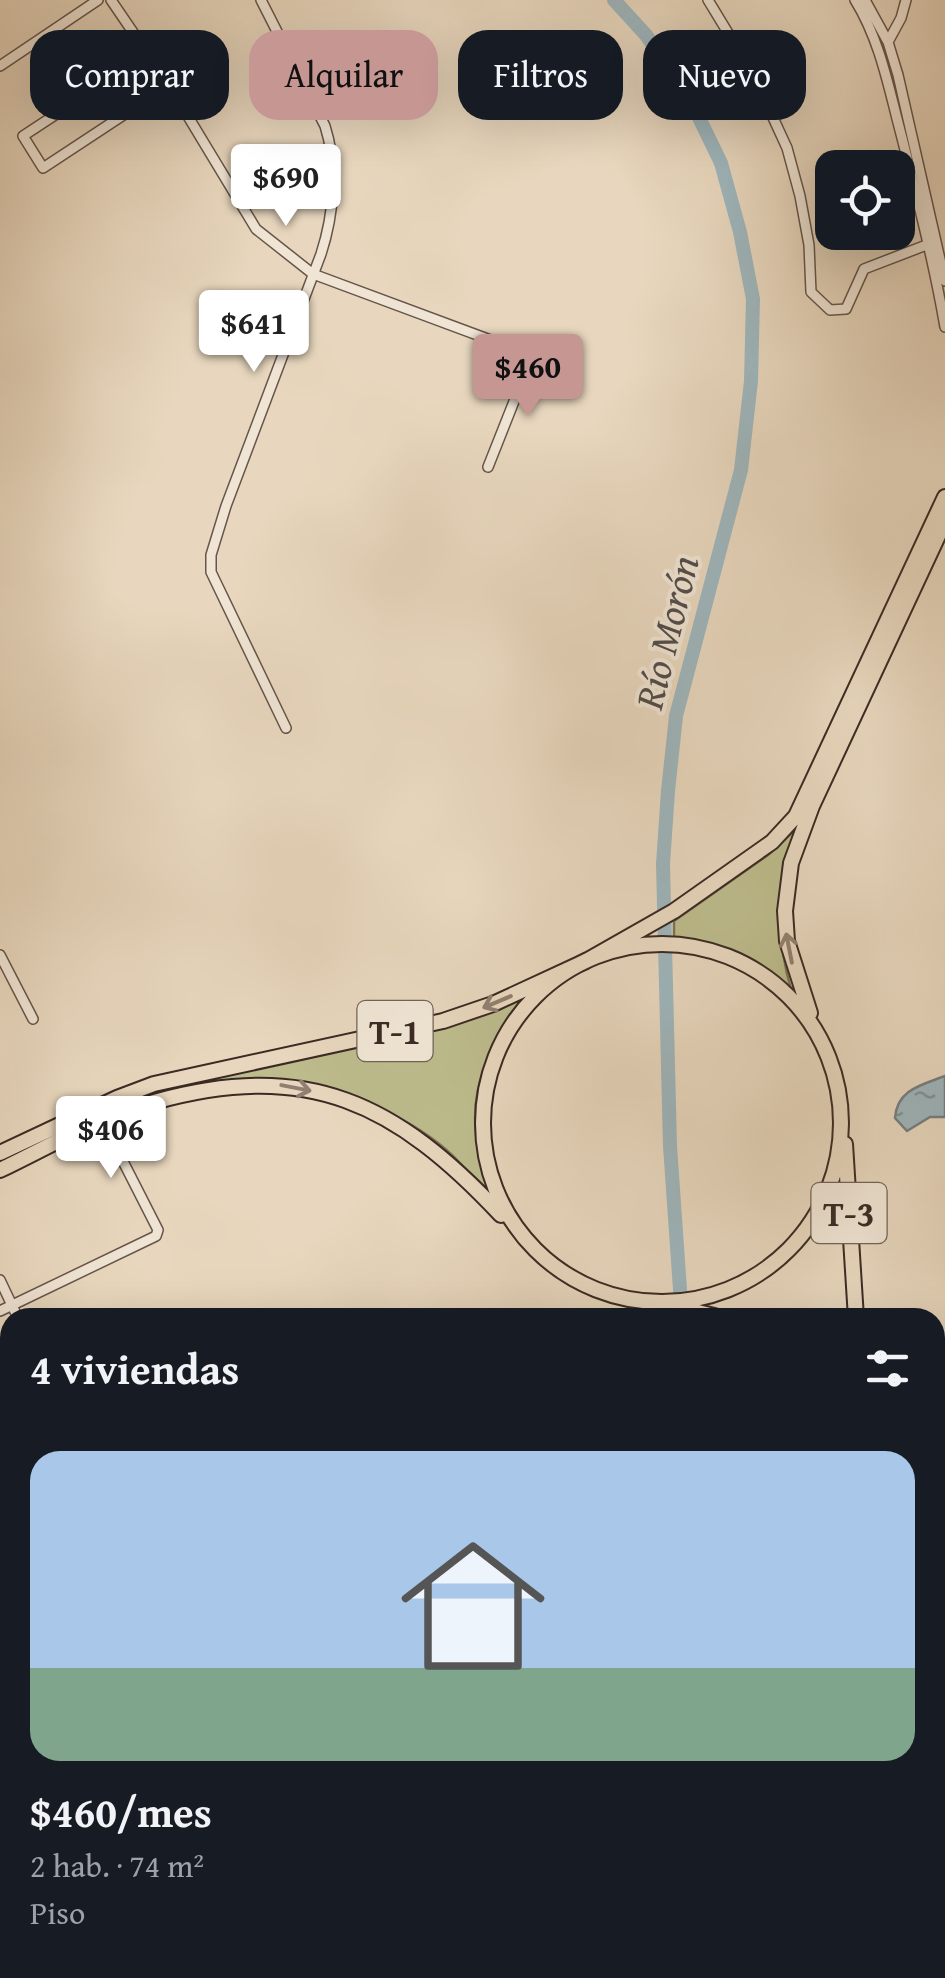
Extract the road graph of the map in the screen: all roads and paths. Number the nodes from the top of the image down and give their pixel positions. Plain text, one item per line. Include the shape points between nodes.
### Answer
1 (98, 0) edge
2 (111, 0) edge
3 (261, 0) edge
4 (708, 0) edge
5 (854, 0) edge
6 (865, 0) edge
7 (906, 0) edge
8 (132, 30) edge
9 (888, 42) junction
10 (0, 66) edge
11 (47, 120) edge
12 (116, 120) edge
13 (189, 120) edge
14 (929, 244) junction
15 (944, 269) edge
16 (313, 274) junction
17 (945, 281) edge
18 (945, 327) edge
19 (532, 356) junction
20 (574, 371) dead end
21 (488, 467) dead end
22 (945, 497) edge
23 (945, 521) edge
24 (286, 728) dead end
25 (0, 955) edge
26 (586, 961) junction
27 (33, 1019) dead end
28 (821, 1040) junction
29 (841, 1109) junction
30 (103, 1122) junction
31 (0, 1153) edge
32 (0, 1170) edge
33 (527, 1242) junction
34 (0, 1280) edge
35 (12, 1304) junction
36 (690, 1305) junction
37 (5, 1308) edge
38 (14, 1308) edge
39 (697, 1308) edge
40 (855, 1308) edge

1 - 10 street
2 - 8 street
3 - 16 street via 329,139 330,228
4 - 14 street via 754,74 787,148 803,212 811,292 819,302 846,309 864,270
5 - 14 street via 873,30
6 - 9 street
7 - 9 street
9 - 15 street
11 - 12 street via 22,136 43,168
13 - 16 street via 256,229
14 - 18 street
15 - 17 street
16 - 19 street
16 - 24 street via 211,555 210,572
19 - 20 street
19 - 21 street
22 - 26 highway, T-1 via 796,816 700,895
28 -> 23 highway, T-1 via 787,941 791,863
25 - 27 street
26 - 28 highway, T-1 via 646,945 713,951 764,976 797,1004
26 -> 31 highway, T-1 via 443,1020 154,1084
26 - 33 highway, T-1 via 528,1004 488,1081 488,1166 503,1207
28 - 29 highway, T-1
29 - 36 highway, T-1 via 836,1166 805,1231 751,1279
29 - 40 highway, T-3
30 - 32 highway, T-1
30 -> 33 highway, T-1 via 154,1102 227,1088 267,1084 320,1093 376,1113 421,1140
30 - 35 street via 156,1236
33 - 36 highway, T-1 via 584,1286 625,1299
34 - 35 street
35 - 37 street
35 - 38 street
36 - 39 highway

